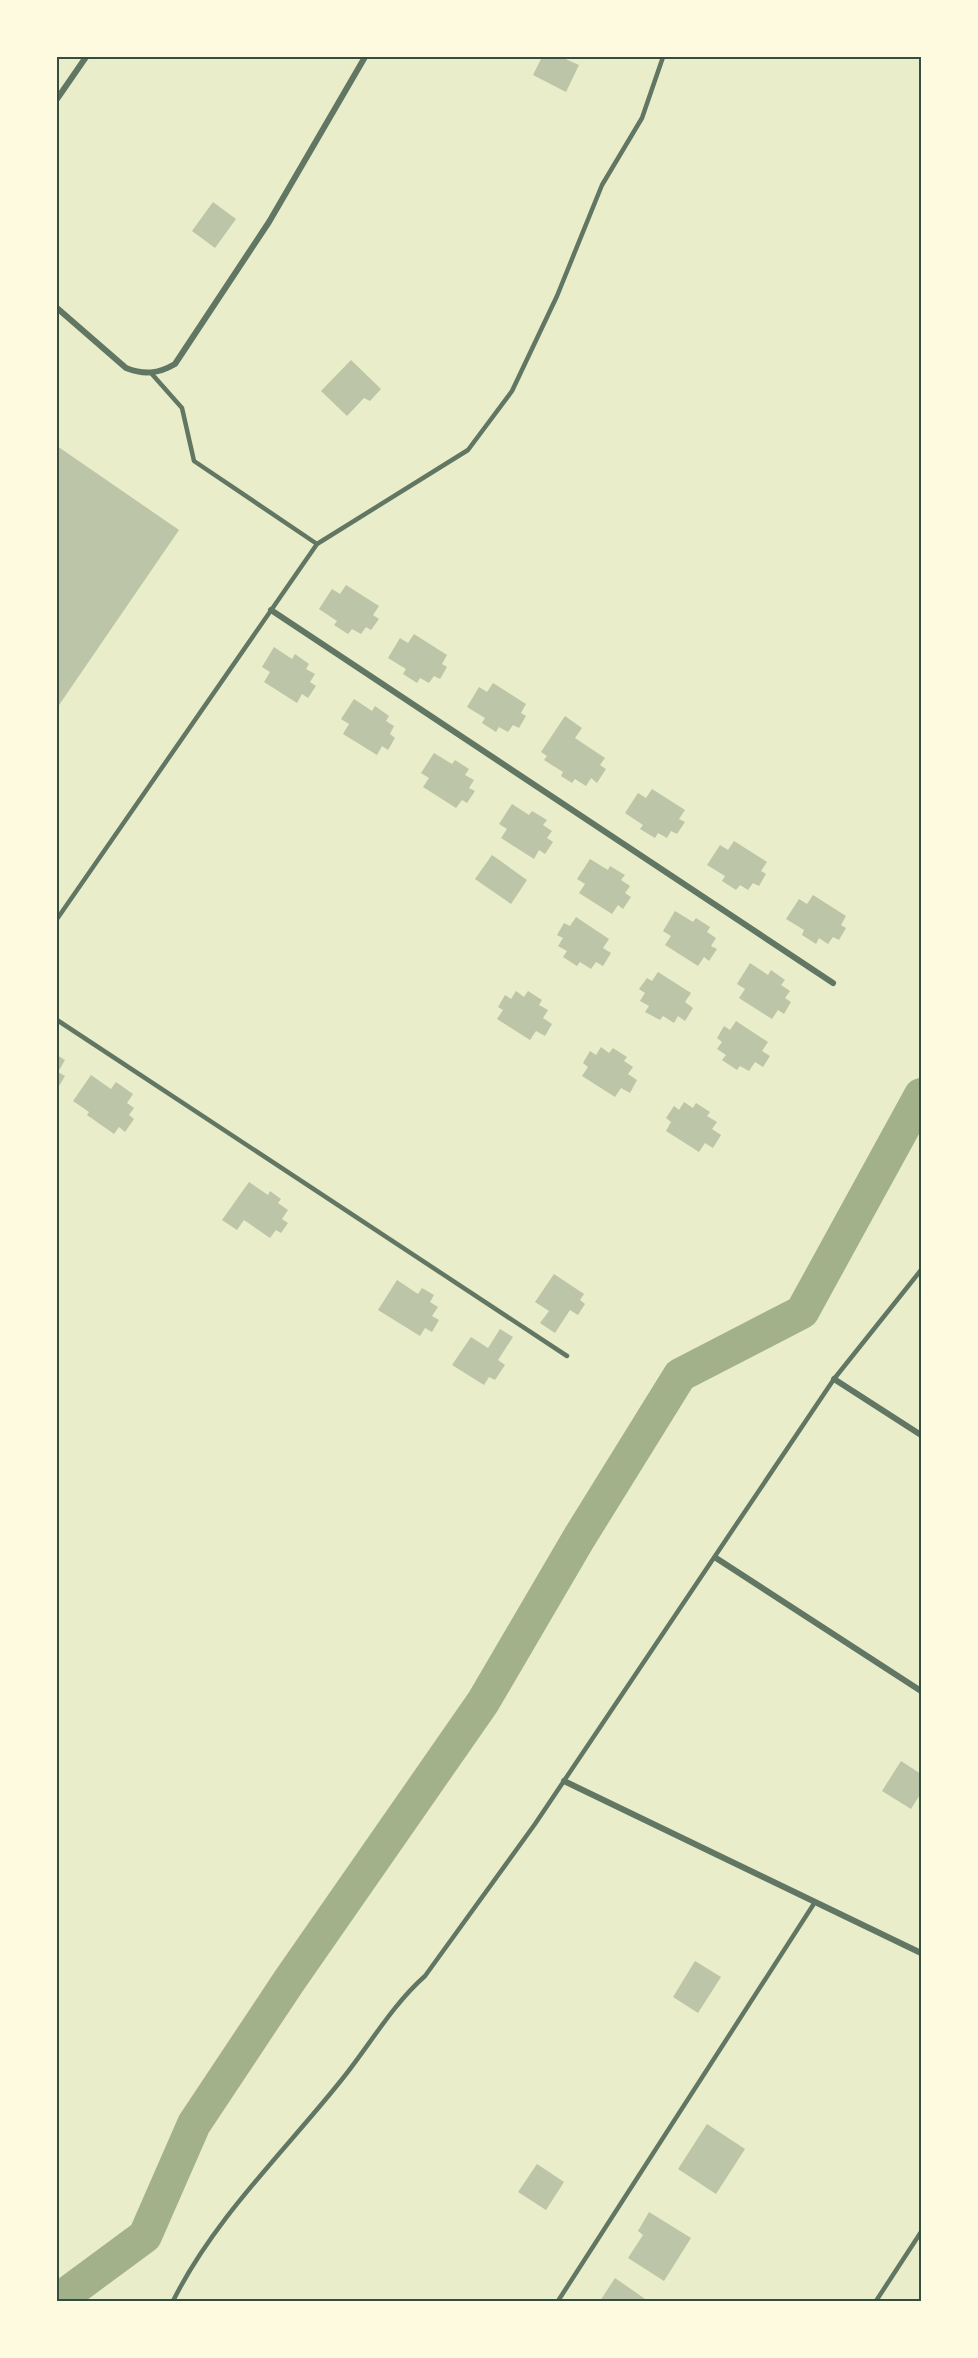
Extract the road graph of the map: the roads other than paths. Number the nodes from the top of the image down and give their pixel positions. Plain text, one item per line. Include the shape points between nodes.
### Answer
1 (86, 57) edge
2 (365, 57) edge
3 (663, 57) edge
4 (57, 99) edge
5 (57, 308) edge
6 (151, 373) junction
7 (317, 544) junction
8 (271, 610) junction
9 (57, 919) edge
10 (833, 983) dead end
11 (57, 1020) edge
12 (921, 1270) edge
13 (567, 1356) dead end
14 (834, 1379) junction
15 (921, 1436) edge
16 (716, 1558) junction
17 (921, 1691) edge
18 (564, 1781) junction
19 (815, 1902) junction
20 (921, 1953) edge
21 (921, 2232) edge
22 (173, 2301) edge
23 (558, 2301) edge
24 (876, 2301) edge

1 - 4 street
2 - 6 street via 269,222 175,364
3 - 7 lane via 642,118 602,185 557,296 512,391 468,450
5 - 6 street via 126,368
6 - 7 lane via 182,408 194,461
7 - 8 lane
8 - 9 lane
8 - 10 street
11 - 13 lane
12 - 14 lane
14 - 15 street
14 - 16 lane
16 - 17 street
16 - 18 lane
18 - 19 street
18 - 22 lane via 425,1976 409,1990 340,2083 245,2193 190,2268
19 - 20 street
19 - 23 lane
21 - 24 lane

